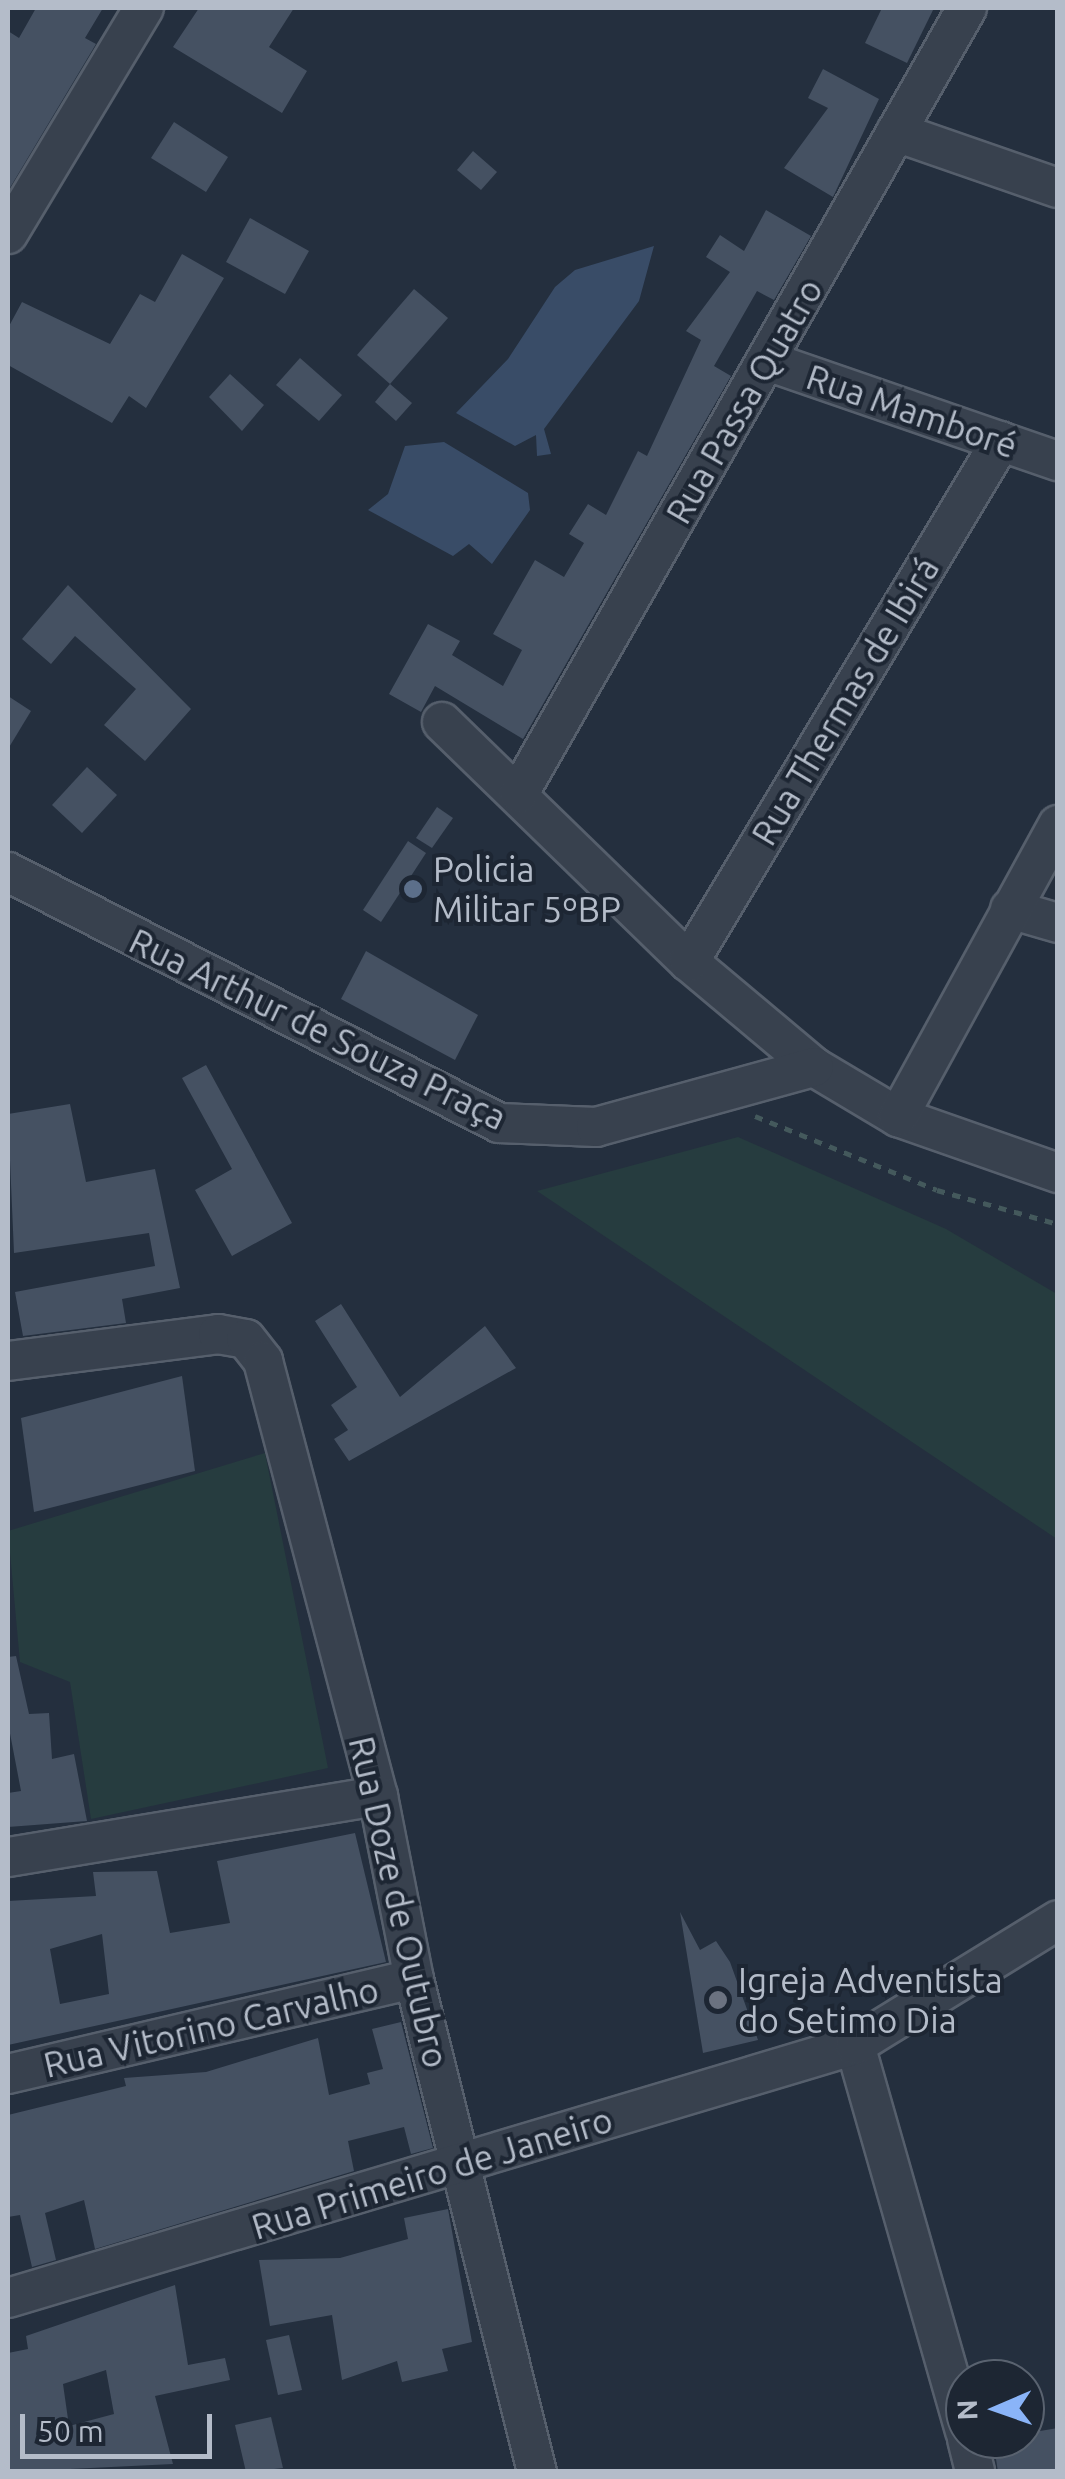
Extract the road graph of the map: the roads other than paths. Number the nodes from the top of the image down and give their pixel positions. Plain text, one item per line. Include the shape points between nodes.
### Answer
1 (144, 8) edge
2 (967, 8) edge
3 (896, 132) junction
4 (1058, 188) edge
5 (8, 234) edge
6 (767, 362) junction
7 (1001, 441) junction
8 (1058, 460) edge
9 (442, 722) dead end
10 (519, 793) junction
11 (1058, 825) edge
12 (8, 872) edge
13 (1010, 908) junction
14 (1058, 923) edge
15 (689, 962) junction
16 (814, 1067) junction
17 (898, 1117) junction
18 (1058, 1173) edge
19 (8, 1361) edge
20 (378, 1796) junction
21 (8, 1857) edge
22 (1058, 1920) edge
23 (414, 1979) junction
24 (856, 2045) junction
25 (8, 2074) edge
26 (462, 2168) junction
27 (8, 2298) edge
28 (945, 2361) edge
29 (537, 2472) edge

1 - 5 street
2 - 3 street, Rua Passa Quatro
3 - 4 street
3 - 6 street, Rua Passa Quatro
6 - 7 street, Rua Mamboré
6 - 10 street, Rua Passa Quatro
7 - 8 street, Rua Mamboré
7 - 15 street, Rua Thermas de Ibirá
9 - 10 street
10 - 15 street
11 - 13 street
12 - 16 street, Rua Arthur de Souza Praça via 499,1123 596,1127
13 - 14 street
13 - 17 street
15 - 16 street
16 - 17 street
17 - 18 street
19 - 20 street, Rua Doze de Outubro via 218,1334 246,1339 263,1360
20 - 21 street
20 - 23 street, Rua Doze de Outubro
22 - 24 street
23 - 25 street, Rua Vitorino Carvalho
23 - 26 street, Rua Doze de Outubro
24 - 26 street, Rua Primeiro de Janeiro
24 - 28 street
26 - 27 street, Rua Primeiro de Janeiro
26 - 29 street, Rua Doze de Outubro

